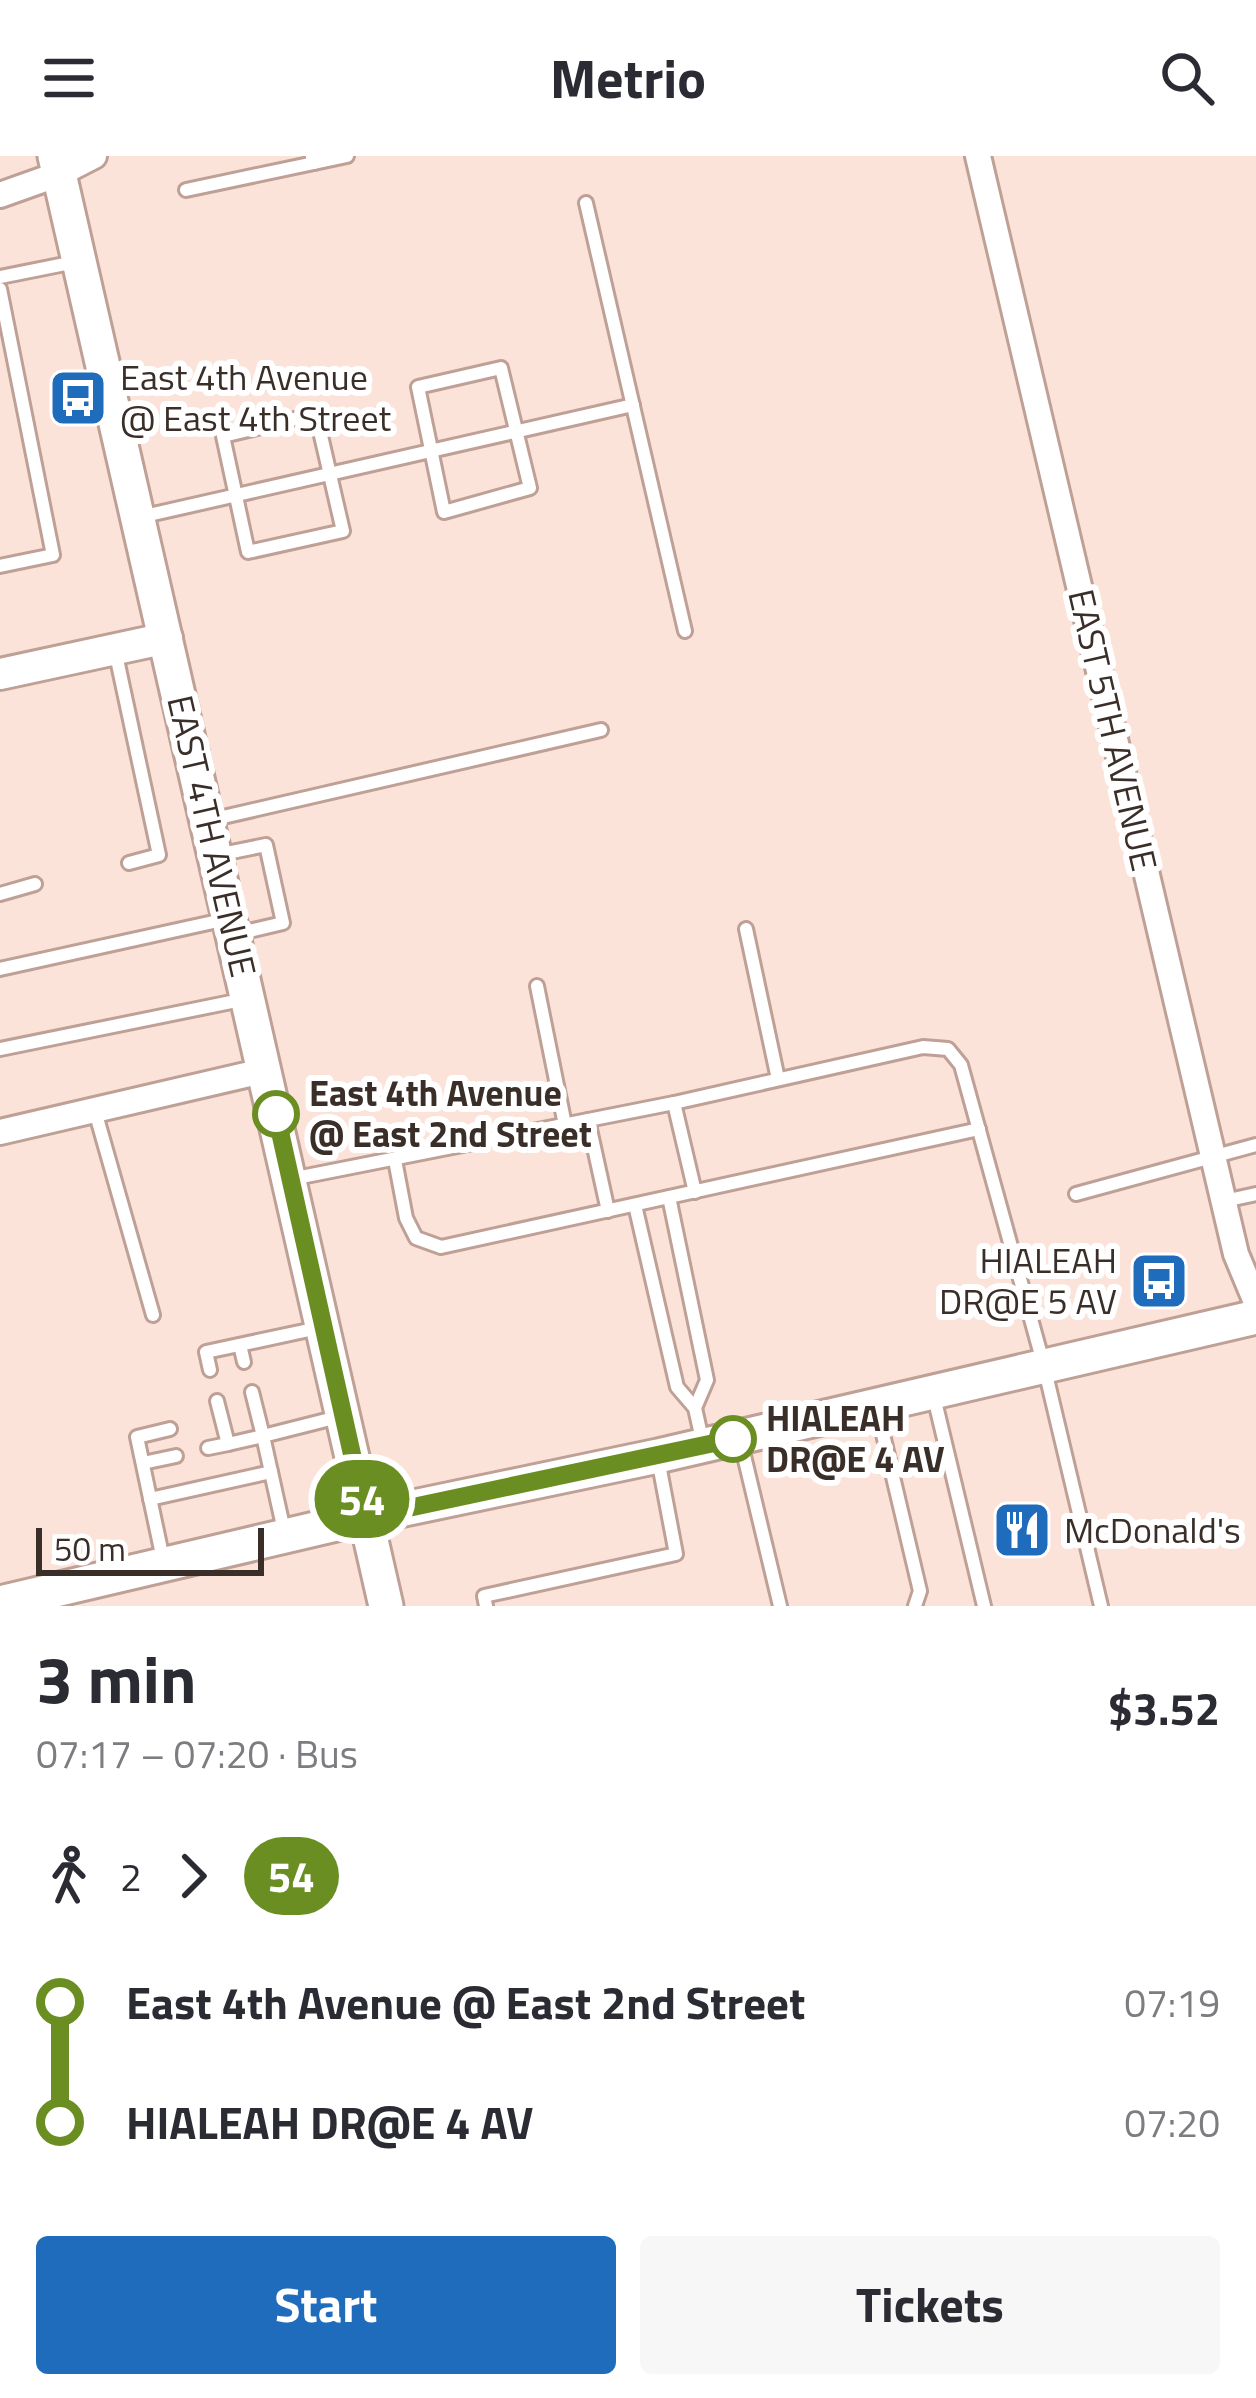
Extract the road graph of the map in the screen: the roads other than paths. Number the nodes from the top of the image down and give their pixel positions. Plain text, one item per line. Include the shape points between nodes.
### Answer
1 (94, 156) edge
2 (346, 156) edge
3 (978, 156) edge
4 (313, 160) edge
5 (57, 165) edge
6 (186, 190) dead end
7 (0, 196) edge
8 (586, 203) dead end
9 (80, 261) junction
10 (0, 277) edge
11 (0, 289) edge
12 (633, 405) junction
13 (516, 432) junction
14 (430, 452) junction
15 (330, 474) junction
16 (236, 495) junction
17 (139, 518) junction
18 (0, 566) edge
19 (685, 631) dead end
20 (167, 638) junction
21 (115, 649) junction
22 (0, 674) edge
23 (601, 730) dead end
24 (209, 820) junction
25 (217, 855) junction
26 (129, 863) dead end
27 (35, 884) dead end
28 (0, 894) edge
29 (233, 926) junction
30 (746, 929) dead end
31 (0, 969) edge
32 (537, 986) dead end
33 (250, 998) junction
34 (0, 1049) edge
35 (267, 1070) junction
36 (778, 1079) junction
37 (674, 1103) junction
38 (95, 1110) junction
39 (588, 1120) junction
40 (565, 1125) junction
41 (979, 1129) junction
42 (0, 1132) edge
43 (1256, 1145) edge
44 (1213, 1157) junction
45 (395, 1160) junction
46 (291, 1179) junction
47 (694, 1192) junction
48 (1076, 1194) dead end
49 (1256, 1194) edge
50 (669, 1197) junction
51 (1223, 1201) junction
52 (635, 1205) junction
53 (608, 1210) junction
54 (1256, 1302) edge
55 (153, 1315) dead end
56 (1256, 1317) edge
57 (324, 1327) junction
58 (240, 1345) junction
59 (244, 1362) dead end
60 (1043, 1366) junction
61 (210, 1370) dead end
62 (252, 1392) dead end
63 (933, 1392) junction
64 (218, 1401) dead end
65 (876, 1406) junction
66 (694, 1408) junction
67 (343, 1415) junction
68 (221, 1418) junction
69 (202, 1422) dead end
70 (170, 1429) dead end
71 (262, 1436) junction
72 (740, 1437) junction
73 (228, 1444) junction
74 (703, 1446) junction
75 (208, 1448) dead end
76 (176, 1456) dead end
77 (658, 1456) junction
78 (143, 1462) junction
79 (271, 1472) junction
80 (150, 1499) junction
81 (366, 1517) junction
82 (285, 1537) junction
83 (164, 1565) junction
84 (0, 1603) edge
85 (386, 1606) edge
86 (486, 1606) edge
87 (779, 1606) edge
88 (915, 1606) edge
89 (984, 1606) edge
90 (1101, 1606) edge

1 - 5 street
2 - 4 lane
3 - 44 street, EAST 5TH AVENUE
4 - 6 lane
5 - 7 street
5 - 9 main road, EAST 4TH AVENUE
8 - 12 lane
9 - 10 lane
9 - 17 main road, EAST 4TH AVENUE
11 - 18 lane via 53,555
12 - 13 lane
12 - 19 lane
13 - 14 lane
13 - 14 lane via 530,488 444,512
13 - 14 lane via 501,368 418,387
14 - 15 lane
15 - 16 lane
15 - 16 lane via 343,531 248,552
15 - 16 lane via 316,414 223,436
16 - 17 lane
17 - 20 main road, EAST 4TH AVENUE
20 - 21 street
20 - 24 main road, EAST 4TH AVENUE
21 - 22 street
21 - 26 lane via 159,855
23 - 24 lane
24 - 25 main road, EAST 4TH AVENUE
25 - 29 main road, EAST 4TH AVENUE
25 - 29 lane via 266,845 283,922
27 - 28 lane
29 - 31 lane
29 - 33 main road, EAST 4TH AVENUE
30 - 36 lane
32 - 40 lane
33 - 34 lane
33 - 35 main road, EAST 4TH AVENUE
35 - 38 street
35 - 46 main road, EAST 4TH AVENUE
36 - 37 lane
36 - 41 lane via 923,1047 948,1049 961,1065
37 - 39 lane
37 - 47 lane
38 - 42 street
38 - 55 lane
39 - 40 lane
39 - 53 lane
40 - 45 lane
41 - 47 lane
41 - 60 lane
43 - 44 lane
44 - 48 lane
44 - 51 street, EAST 5TH AVENUE
45 - 46 lane
45 - 53 lane via 416,1238 441,1247
46 - 57 main road, EAST 4TH AVENUE
47 - 50 lane
49 - 51 lane
50 - 52 lane
50 - 66 lane via 707,1380
51 - 54 street, EAST 5TH AVENUE
52 - 53 lane
52 - 66 lane via 677,1387
56 - 60 main road
57 - 58 lane
57 - 67 main road, EAST 4TH AVENUE
58 - 59 lane
58 - 61 lane via 206,1352
60 - 63 main road
60 - 90 lane
62 - 71 lane
63 - 65 main road
63 - 89 lane
64 - 68 lane
65 - 72 main road
65 - 88 lane via 920,1591
66 - 74 lane
67 - 71 lane
67 - 81 main road, EAST 4TH AVENUE
68 - 69 lane
68 - 73 lane
70 - 78 lane via 137,1437
71 - 73 lane
71 - 79 lane
72 - 74 main road
72 - 87 lane
73 - 75 lane
74 - 77 main road
76 - 78 lane
77 - 81 main road
77 - 86 lane via 676,1554 484,1596
78 - 80 lane
79 - 80 lane
79 - 82 lane
80 - 83 lane
81 - 82 main road
81 - 85 main road, EAST 4TH AVENUE
82 - 83 main road
83 - 84 main road

